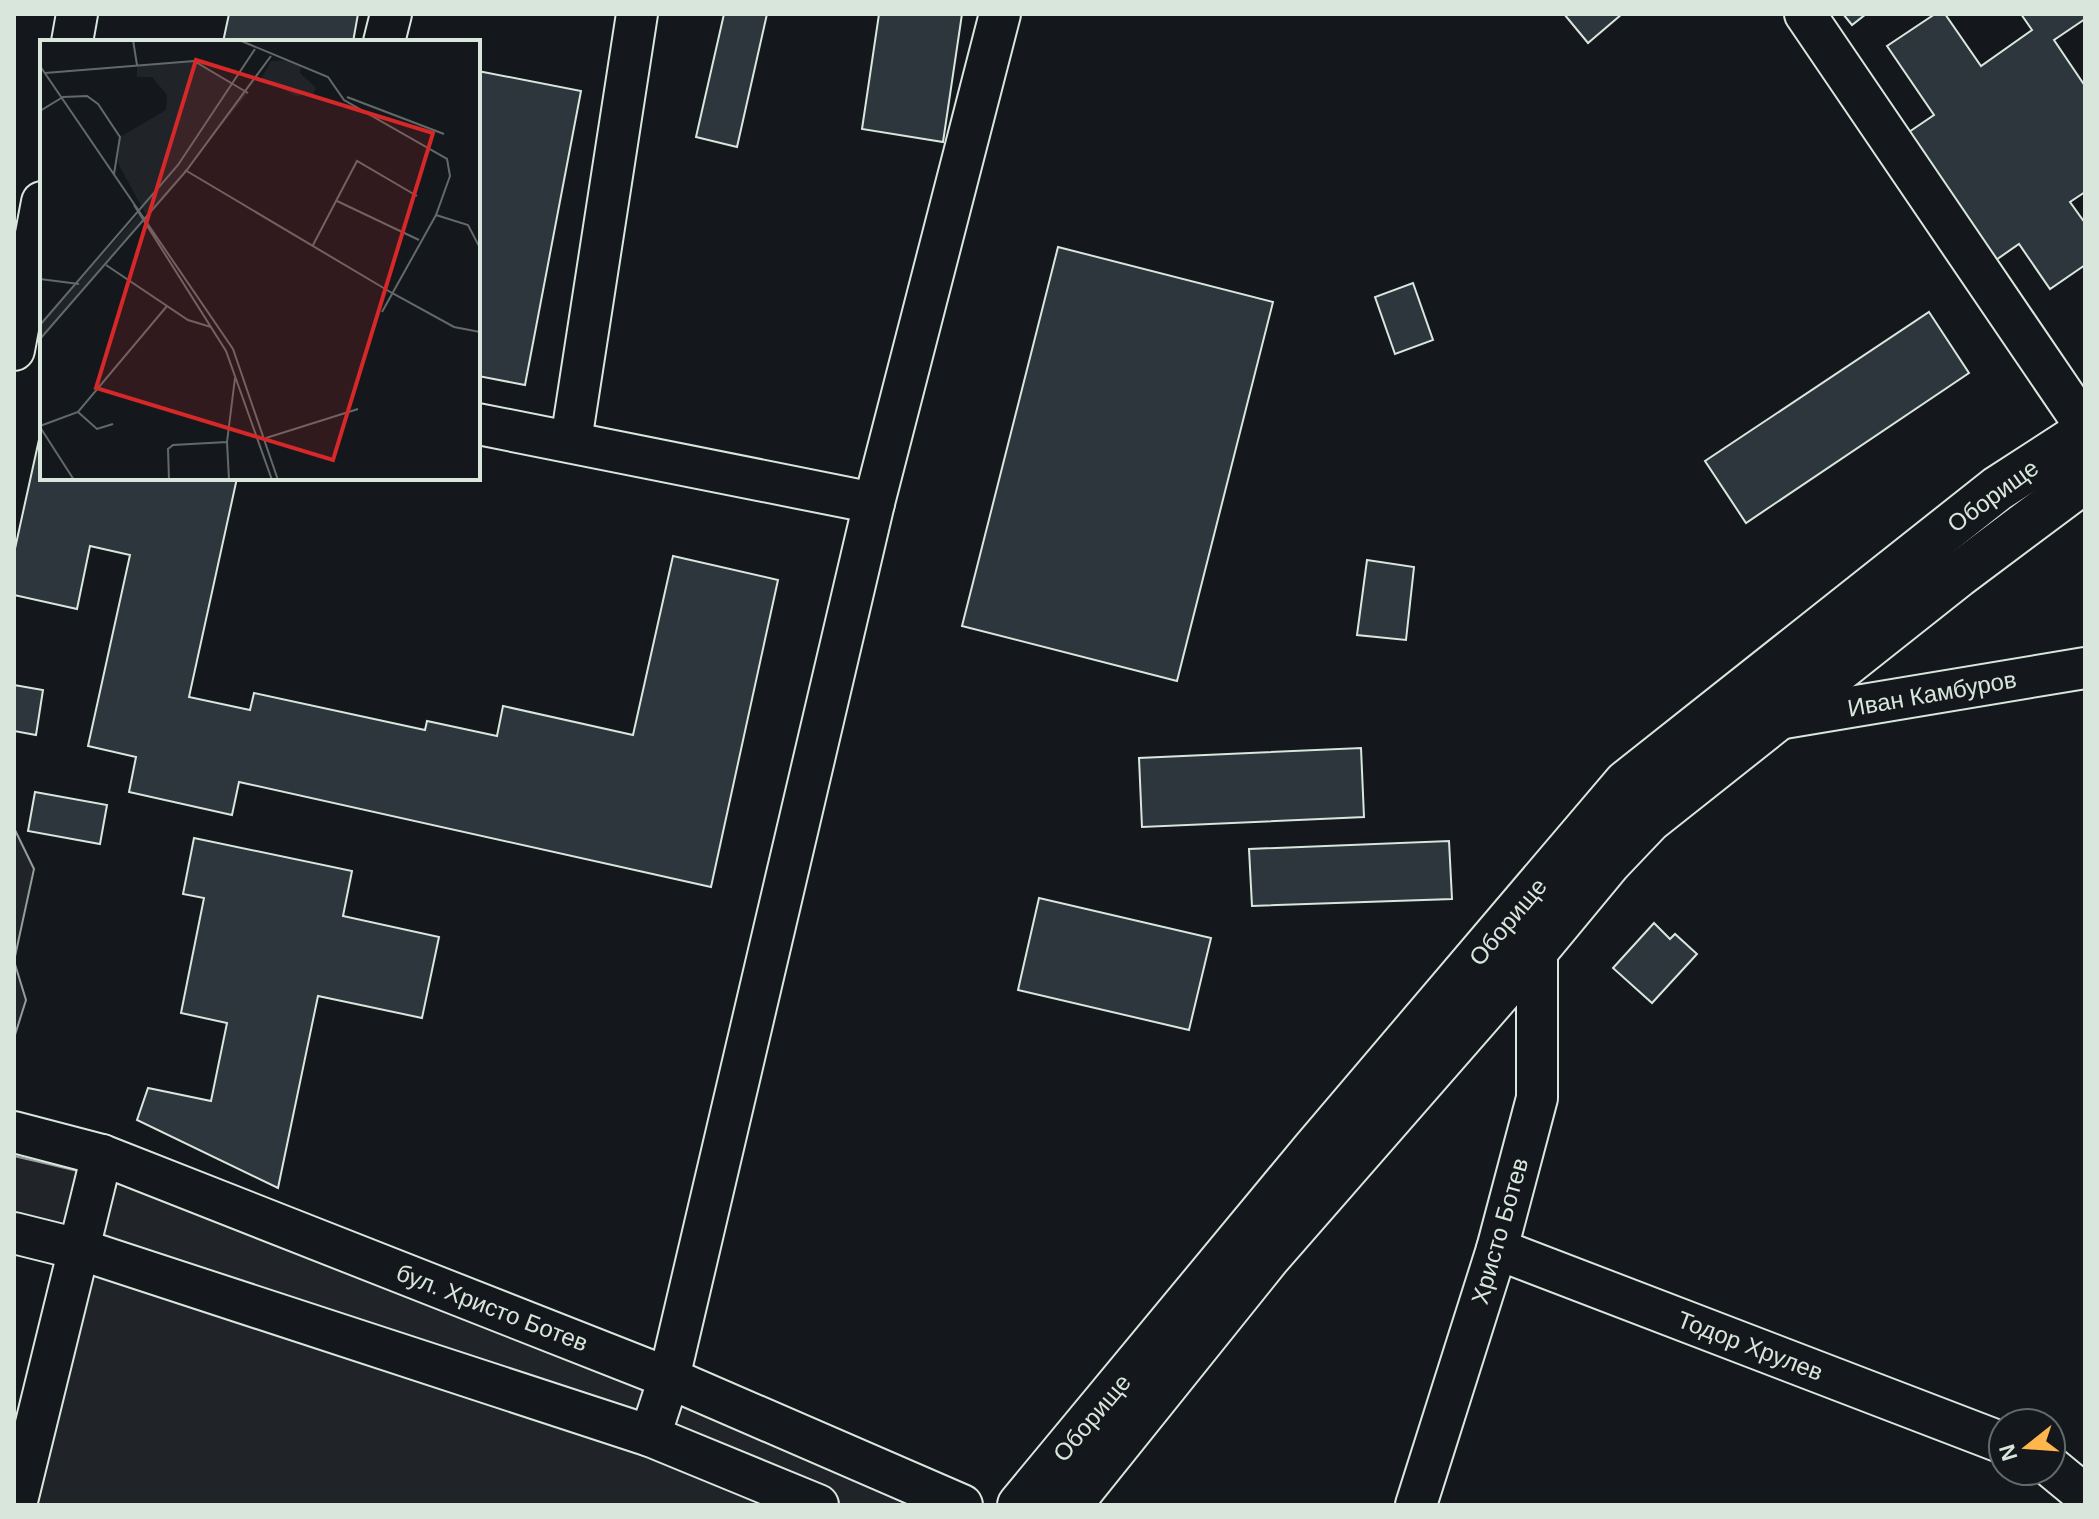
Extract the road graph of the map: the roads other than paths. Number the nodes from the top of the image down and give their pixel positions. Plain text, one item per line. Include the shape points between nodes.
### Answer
1 (77, 14) edge
2 (391, 14) edge
3 (637, 14) edge
4 (1000, 14) edge
5 (1805, 14) edge
6 (72, 40) edge
7 (384, 40) edge
8 (40, 213) edge
9 (14, 350) edge
10 (480, 424) edge
11 (2085, 429) edge
12 (571, 441) junction
13 (2085, 480) edge
14 (874, 503) junction
15 (2085, 668) edge
16 (1778, 719) junction
17 (1537, 949) junction
18 (14, 1132) edge
19 (102, 1155) junction
20 (14, 1233) edge
21 (1497, 1249) junction
22 (82, 1250) junction
23 (669, 1378) junction
24 (650, 1436) junction
25 (1987, 1437) edge
26 (2067, 1480) edge
27 (2085, 1495) edge
28 (16, 1505) edge
29 (818, 1505) edge
30 (962, 1505) edge
31 (1020, 1505) edge
32 (1069, 1505) edge
33 (1416, 1505) edge

1 - 6 street
2 - 7 street
3 - 12 street
4 - 14 street
5 - 11 street
8 - 9 street
10 - 12 street
11 - 31 main road, Оборище via 1997,489 1626,783
12 - 14 street
13 - 16 main road, Оборище
14 - 23 street
15 - 16 street, Иван Камбуров
16 - 17 main road, Оборище via 1649,820
17 - 21 street, Христо Ботев via 1537,1098
17 - 32 main road, Оборище via 1268,1257
18 - 19 street, бул. Христо Ботев
19 - 22 street
19 - 23 street, бул. Христо Ботев
20 - 22 street
21 - 25 street, Тодор Хрулев
21 - 33 street, Христо Ботев
22 - 24 street
22 - 28 street
23 - 24 street
23 - 30 street, бул. Христо Ботев
24 - 29 street
26 - 27 street

